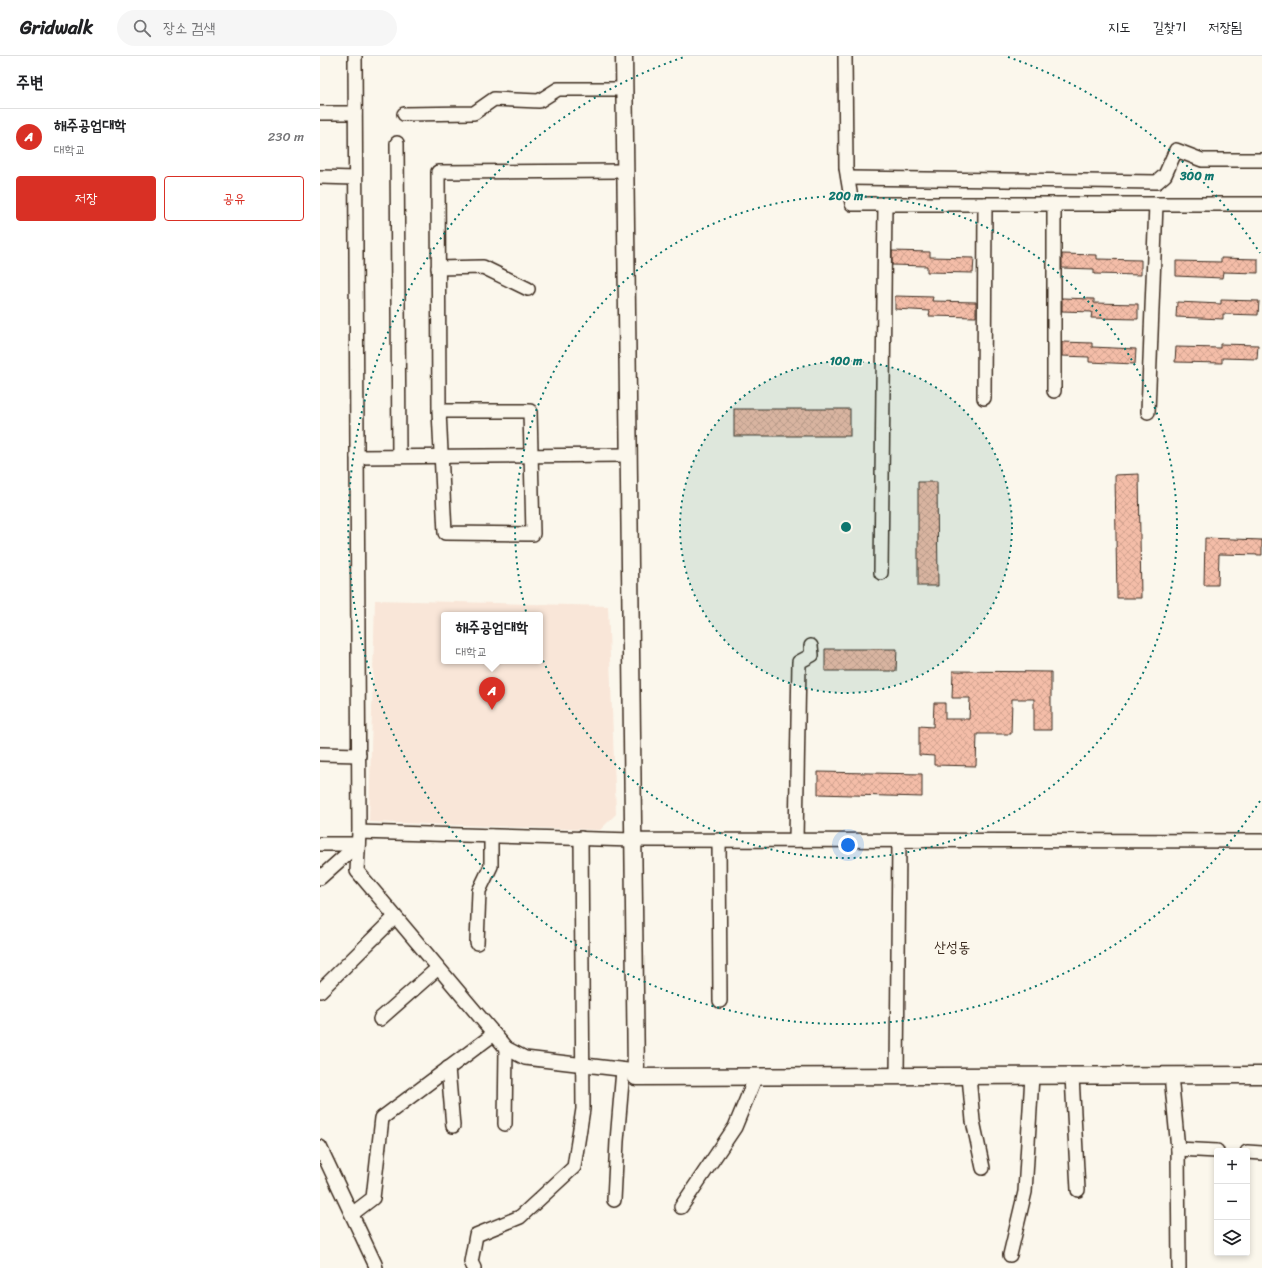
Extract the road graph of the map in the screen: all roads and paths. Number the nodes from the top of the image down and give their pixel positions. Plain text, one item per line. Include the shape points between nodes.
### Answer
1 (355, 56) edge
2 (624, 56) edge
3 (845, 56) edge
4 (624, 89) junction
5 (320, 112) edge
6 (355, 113) junction
7 (404, 114) dead end
8 (397, 144) dead end
9 (1262, 160) edge
10 (625, 171) junction
11 (320, 177) edge
12 (355, 178) junction
13 (848, 178) junction
14 (885, 204) junction
15 (985, 204) junction
16 (1054, 204) junction
17 (1156, 204) junction
18 (1262, 204) edge
19 (438, 268) junction
20 (528, 289) dead end
21 (1054, 391) dead end
22 (984, 398) dead end
23 (439, 411) junction
24 (1148, 412) dead end
25 (531, 455) junction
26 (628, 455) junction
27 (357, 456) junction
28 (399, 456) junction
29 (441, 456) junction
30 (880, 573) dead end
31 (811, 646) dead end
32 (320, 754) edge
33 (359, 755) junction
34 (491, 836) junction
35 (359, 838) junction
36 (580, 838) junction
37 (633, 840) junction
38 (719, 840) junction
39 (796, 840) junction
40 (899, 840) junction
41 (1262, 841) edge
42 (320, 844) edge
43 (320, 878) edge
44 (395, 917) junction
45 (477, 943) dead end
46 (438, 968) junction
47 (320, 991) edge
48 (720, 1002) dead end
49 (380, 1019) dead end
50 (494, 1034) junction
51 (506, 1048) junction
52 (584, 1065) junction
53 (448, 1068) junction
54 (630, 1071) junction
55 (1171, 1075) junction
56 (1262, 1075) edge
57 (756, 1076) junction
58 (897, 1076) junction
59 (969, 1076) junction
60 (1032, 1076) junction
61 (1072, 1076) junction
62 (505, 1124) dead end
63 (453, 1126) dead end
64 (320, 1147) edge
65 (1178, 1149) junction
66 (1214, 1151) edge
67 (1250, 1152) edge
68 (1262, 1153) edge
69 (983, 1168) dead end
70 (1078, 1190) dead end
71 (614, 1200) dead end
72 (681, 1207) dead end
73 (352, 1214) junction
74 (1010, 1255) dead end
75 (376, 1268) edge
76 (474, 1268) edge
77 (1179, 1268) edge

1 - 6 street
2 - 4 main road
3 - 13 street
4 - 7 street via 558,89 539,101 494,99 474,113
4 - 10 main road
5 - 6 street
6 - 12 street
8 - 28 street
9 - 13 street via 1202,160 1176,150 1165,175 1157,182
10 - 19 street via 438,172
10 - 26 main road
11 - 12 street
12 - 27 street
13 - 14 street via 852,204
14 - 15 street
14 - 30 street
15 - 16 street
15 - 22 street
16 - 17 street
16 - 21 street
17 - 18 street
17 - 24 street
19 - 20 street via 483,267
19 - 23 street
23 - 25 street via 530,411
23 - 29 street
25 - 26 street
25 - 29 street
25 - 29 street via 533,534 445,533
26 - 37 main road
27 - 28 street
27 - 33 street
28 - 29 street
31 - 39 street via 812,655 799,662
32 - 33 street
33 - 35 street
34 - 35 street
34 - 36 street
34 - 45 street via 492,866 479,891
35 - 42 street
35 - 43 street
35 - 44 street via 357,871
36 - 37 street
36 - 52 street
37 - 38 street
37 - 54 main road
38 - 39 street
38 - 48 street
39 - 40 street
40 - 41 street
40 - 58 street
44 - 46 street
44 - 47 street
46 - 49 street
46 - 50 street
50 - 51 street
50 - 53 street
51 - 52 street via 525,1058
51 - 62 street
52 - 54 street
52 - 76 street via 583,1109 574,1166 520,1217 476,1235 471,1262
53 - 63 street
53 - 73 street via 382,1118 374,1198
54 - 57 main road via 636,1077
54 - 71 street via 616,1141
55 - 56 main road
55 - 61 main road
55 - 65 street
57 - 58 main road
57 - 72 street via 735,1128
58 - 59 main road
59 - 60 main road
59 - 69 street via 973,1121
60 - 61 main road
60 - 74 street via 1025,1192
61 - 70 street
64 - 73 street
65 - 66 street
65 - 77 street
67 - 68 street
73 - 75 street

